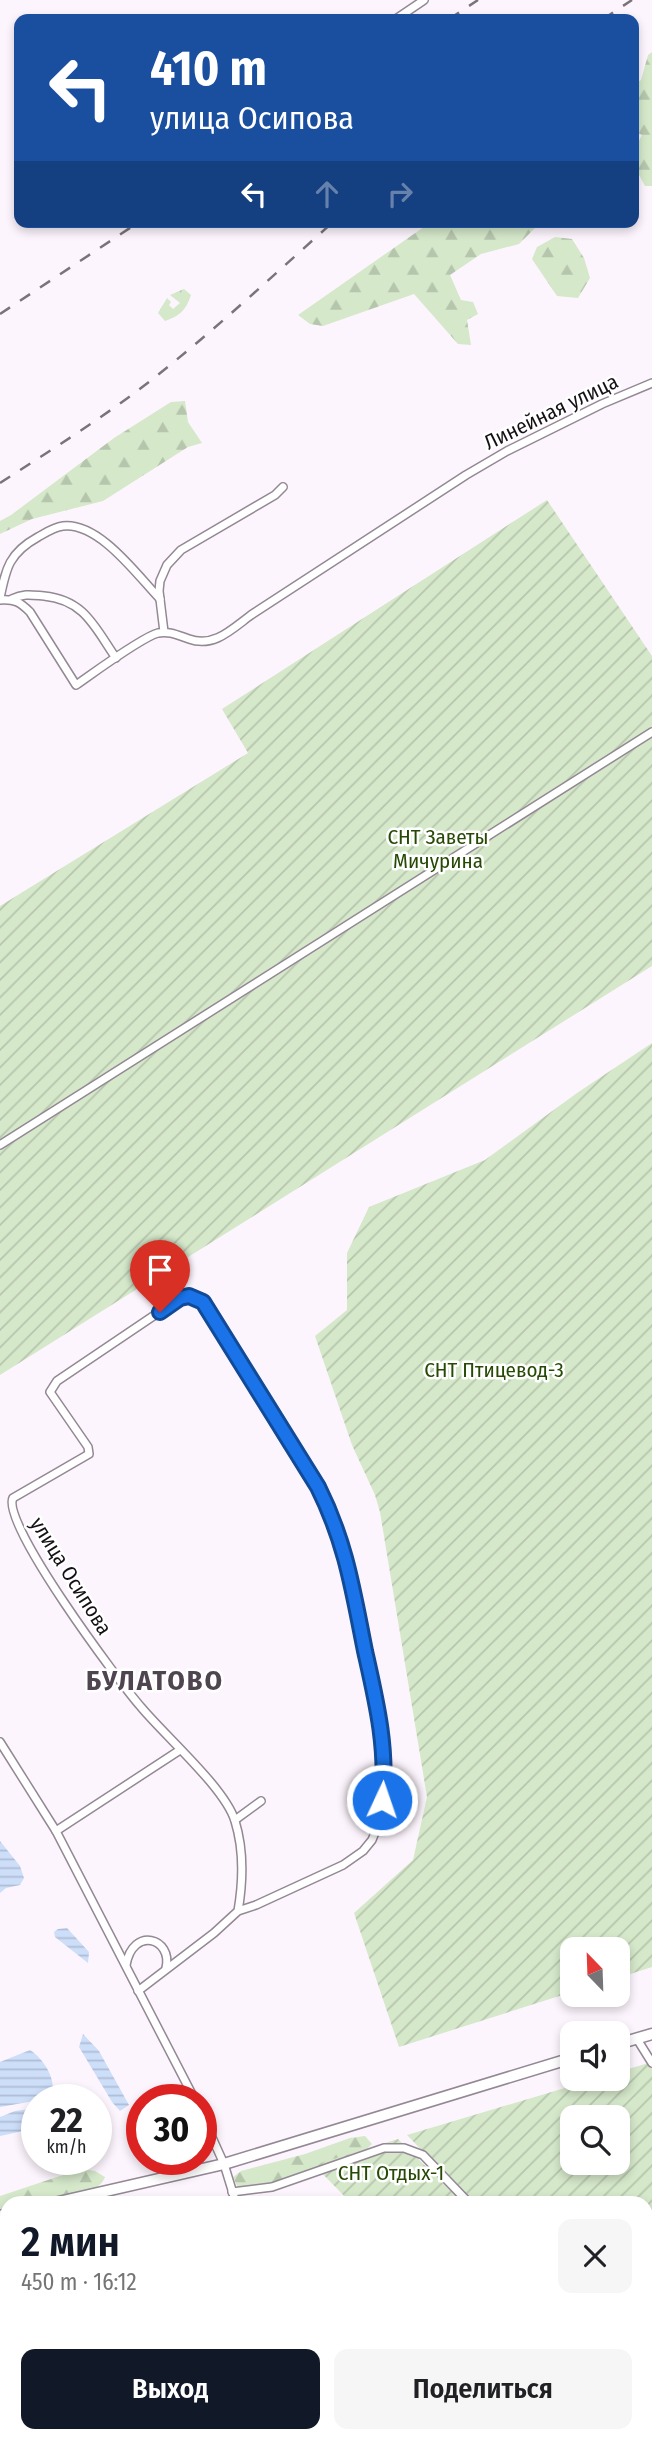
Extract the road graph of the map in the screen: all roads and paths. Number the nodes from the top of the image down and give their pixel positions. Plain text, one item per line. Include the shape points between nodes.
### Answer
1 (424, 0) edge
2 (403, 14) edge
3 (652, 383) edge
4 (282, 487) dead end
5 (0, 599) edge
6 (12, 599) junction
7 (160, 599) junction
8 (164, 632) junction
9 (116, 658) junction
10 (652, 732) edge
11 (0, 1145) edge
12 (0, 1742) edge
13 (180, 1750) junction
14 (261, 1801) dead end
15 (235, 1820) junction
16 (56, 1831) junction
17 (238, 1911) junction
18 (126, 1965) junction
19 (166, 1968) junction
20 (138, 1991) junction
21 (652, 2034) edge
22 (637, 2039) junction
23 (630, 2041) edge
24 (560, 2062) edge
25 (652, 2063) edge
26 (187, 2084) edge
27 (217, 2148) edge
28 (224, 2164) junction
29 (232, 2192) junction
30 (85, 2196) edge
31 (233, 2196) edge
32 (462, 2196) edge

1 - 2 street
3 - 8 street, Линейная улица via 466,475 225,635 204,642
4 - 7 street via 181,550 160,581
5 - 6 street
5 - 7 street via 9,561 34,539 62,526 97,536
6 - 9 street via 27,594 53,597 80,608
6 - 9 street via 30,612 76,685
7 - 8 street
8 - 9 street
10 - 11 street
12 - 16 street
13 - 15 street, улица Осипова via 217,1791
13 - 16 street
13 - 17 street, улица Осипова via 105,1662 26,1540 10,1502 89,1454 52,1396 57,1381 189,1296 203,1302 333,1518 349,1565 384,1751 380,1820 363,1851 343,1865
14 - 15 street
15 - 17 street, улица Осипова via 242,1865
16 - 18 street
17 - 19 street, улица Осипова
18 - 19 street via 128,1951 147,1940 165,1951
18 - 20 street
19 - 20 street, улица Осипова
20 - 26 street
21 - 22 main road
22 - 23 main road
22 - 25 street
24 - 28 main road
27 - 28 street
28 - 29 street
28 - 30 main road
29 - 31 street
29 - 32 street via 272,2187 384,2148 404,2148 423,2155

